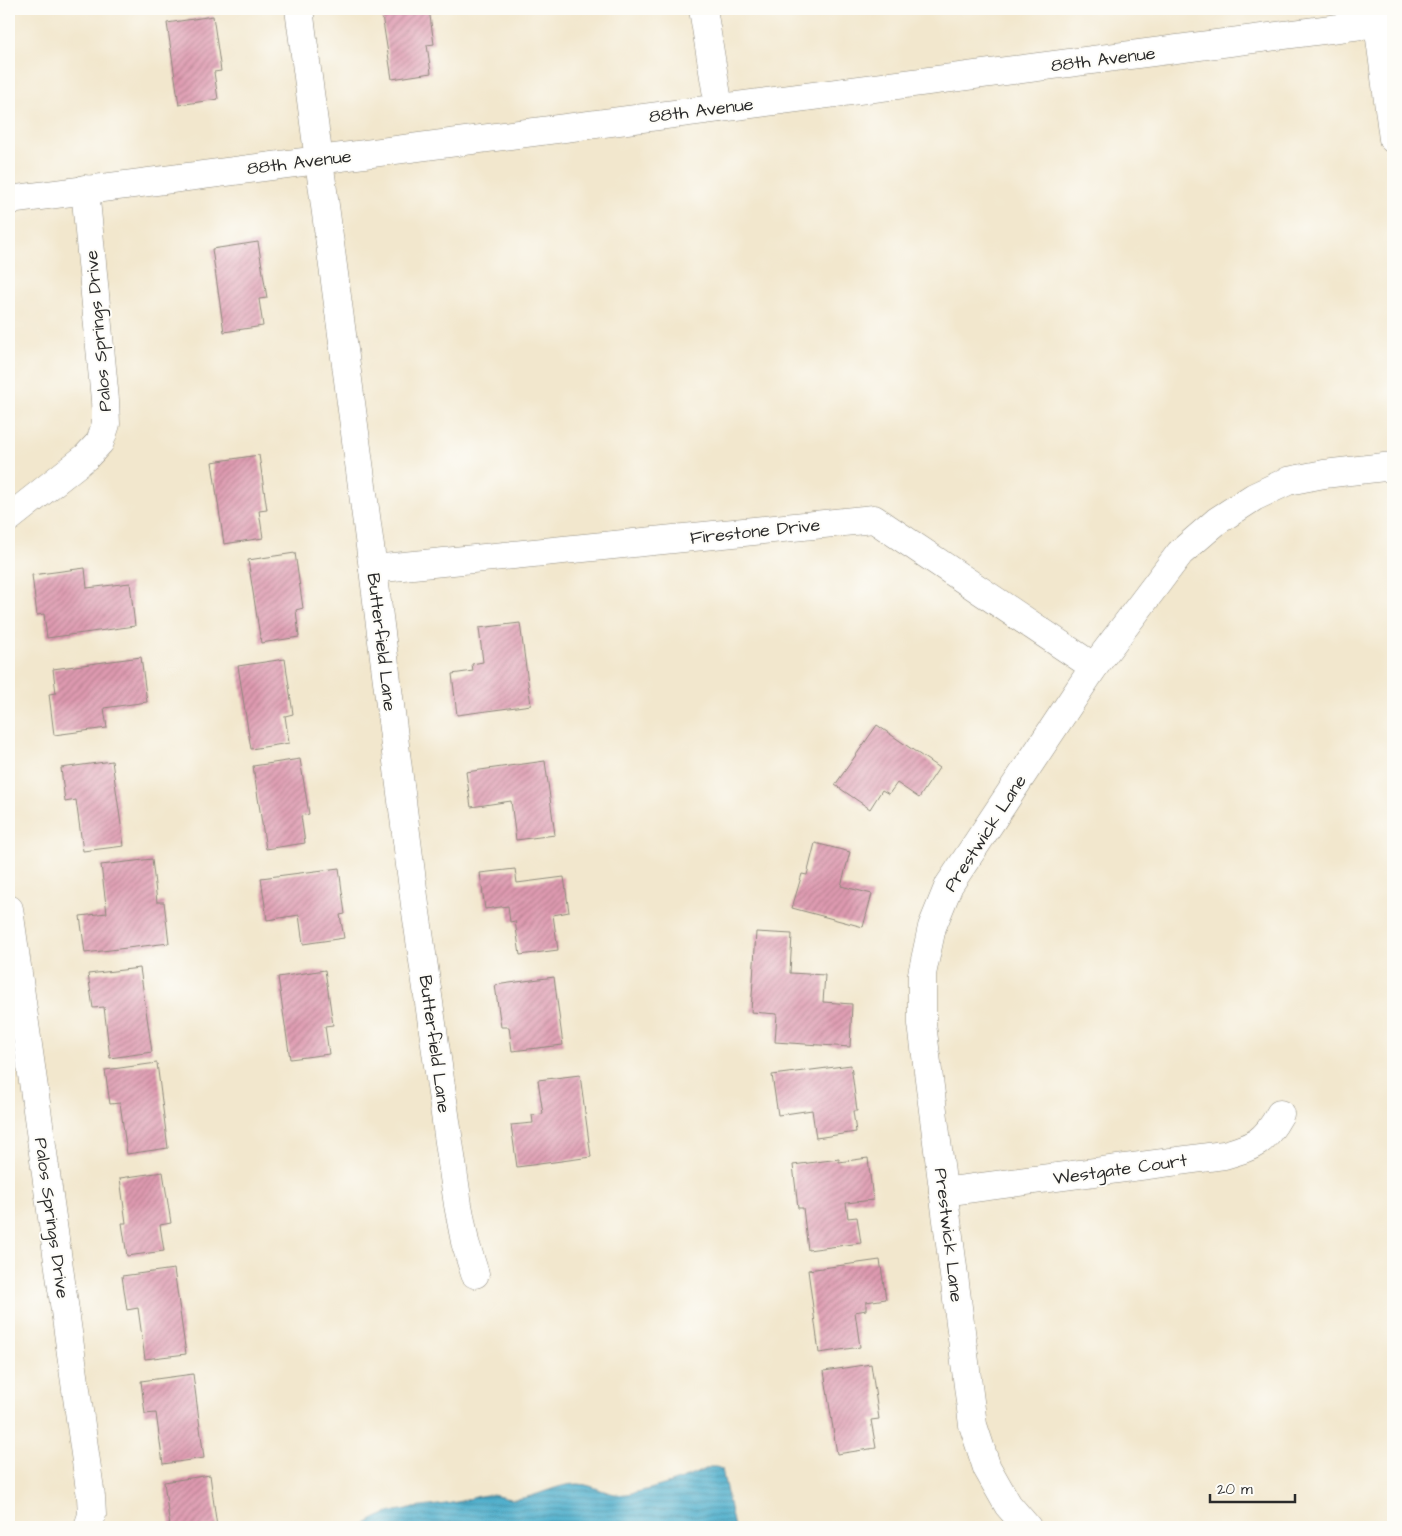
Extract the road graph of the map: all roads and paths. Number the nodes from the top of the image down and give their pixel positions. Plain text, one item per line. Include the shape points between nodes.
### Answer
1 (299, 9) edge
2 (703, 9) edge
3 (1386, 22) edge
4 (719, 108) junction
5 (1393, 138) edge
6 (318, 160) junction
7 (85, 190) junction
8 (9, 200) edge
9 (1393, 466) edge
10 (9, 518) edge
11 (373, 569) junction
12 (1094, 667) junction
13 (9, 909) edge
14 (11, 946) edge
15 (1280, 1114) dead end
16 (943, 1192) junction
17 (475, 1274) dead end
18 (88, 1527) edge
19 (1027, 1527) edge

1 - 6 street, Butterfield Lane
2 - 4 street
3 - 4 street, 88th Avenue
3 - 5 street
4 - 6 street, 88th Avenue
6 - 7 street, 88th Avenue
6 - 11 street, Butterfield Lane
7 - 8 street, 88th Avenue
7 - 10 street, Palos Springs Drive via 106,424 100,442 86,457
9 - 12 street, Prestwick Lane via 1288,481 1254,497 1217,521 1180,553
11 - 12 street, Firestone Drive via 874,519
11 - 17 street, Butterfield Lane via 415,904 458,1205
12 - 16 street, Prestwick Lane via 949,885 932,927 922,974 922,1024
13 - 14 street, Palos Springs Drive
14 - 18 street, Palos Springs Drive via 91,1497 92,1515
15 - 16 street, Westgate Court via 1263,1139 1224,1155
16 - 19 street, Prestwick Lane via 973,1425 987,1468 1008,1505

